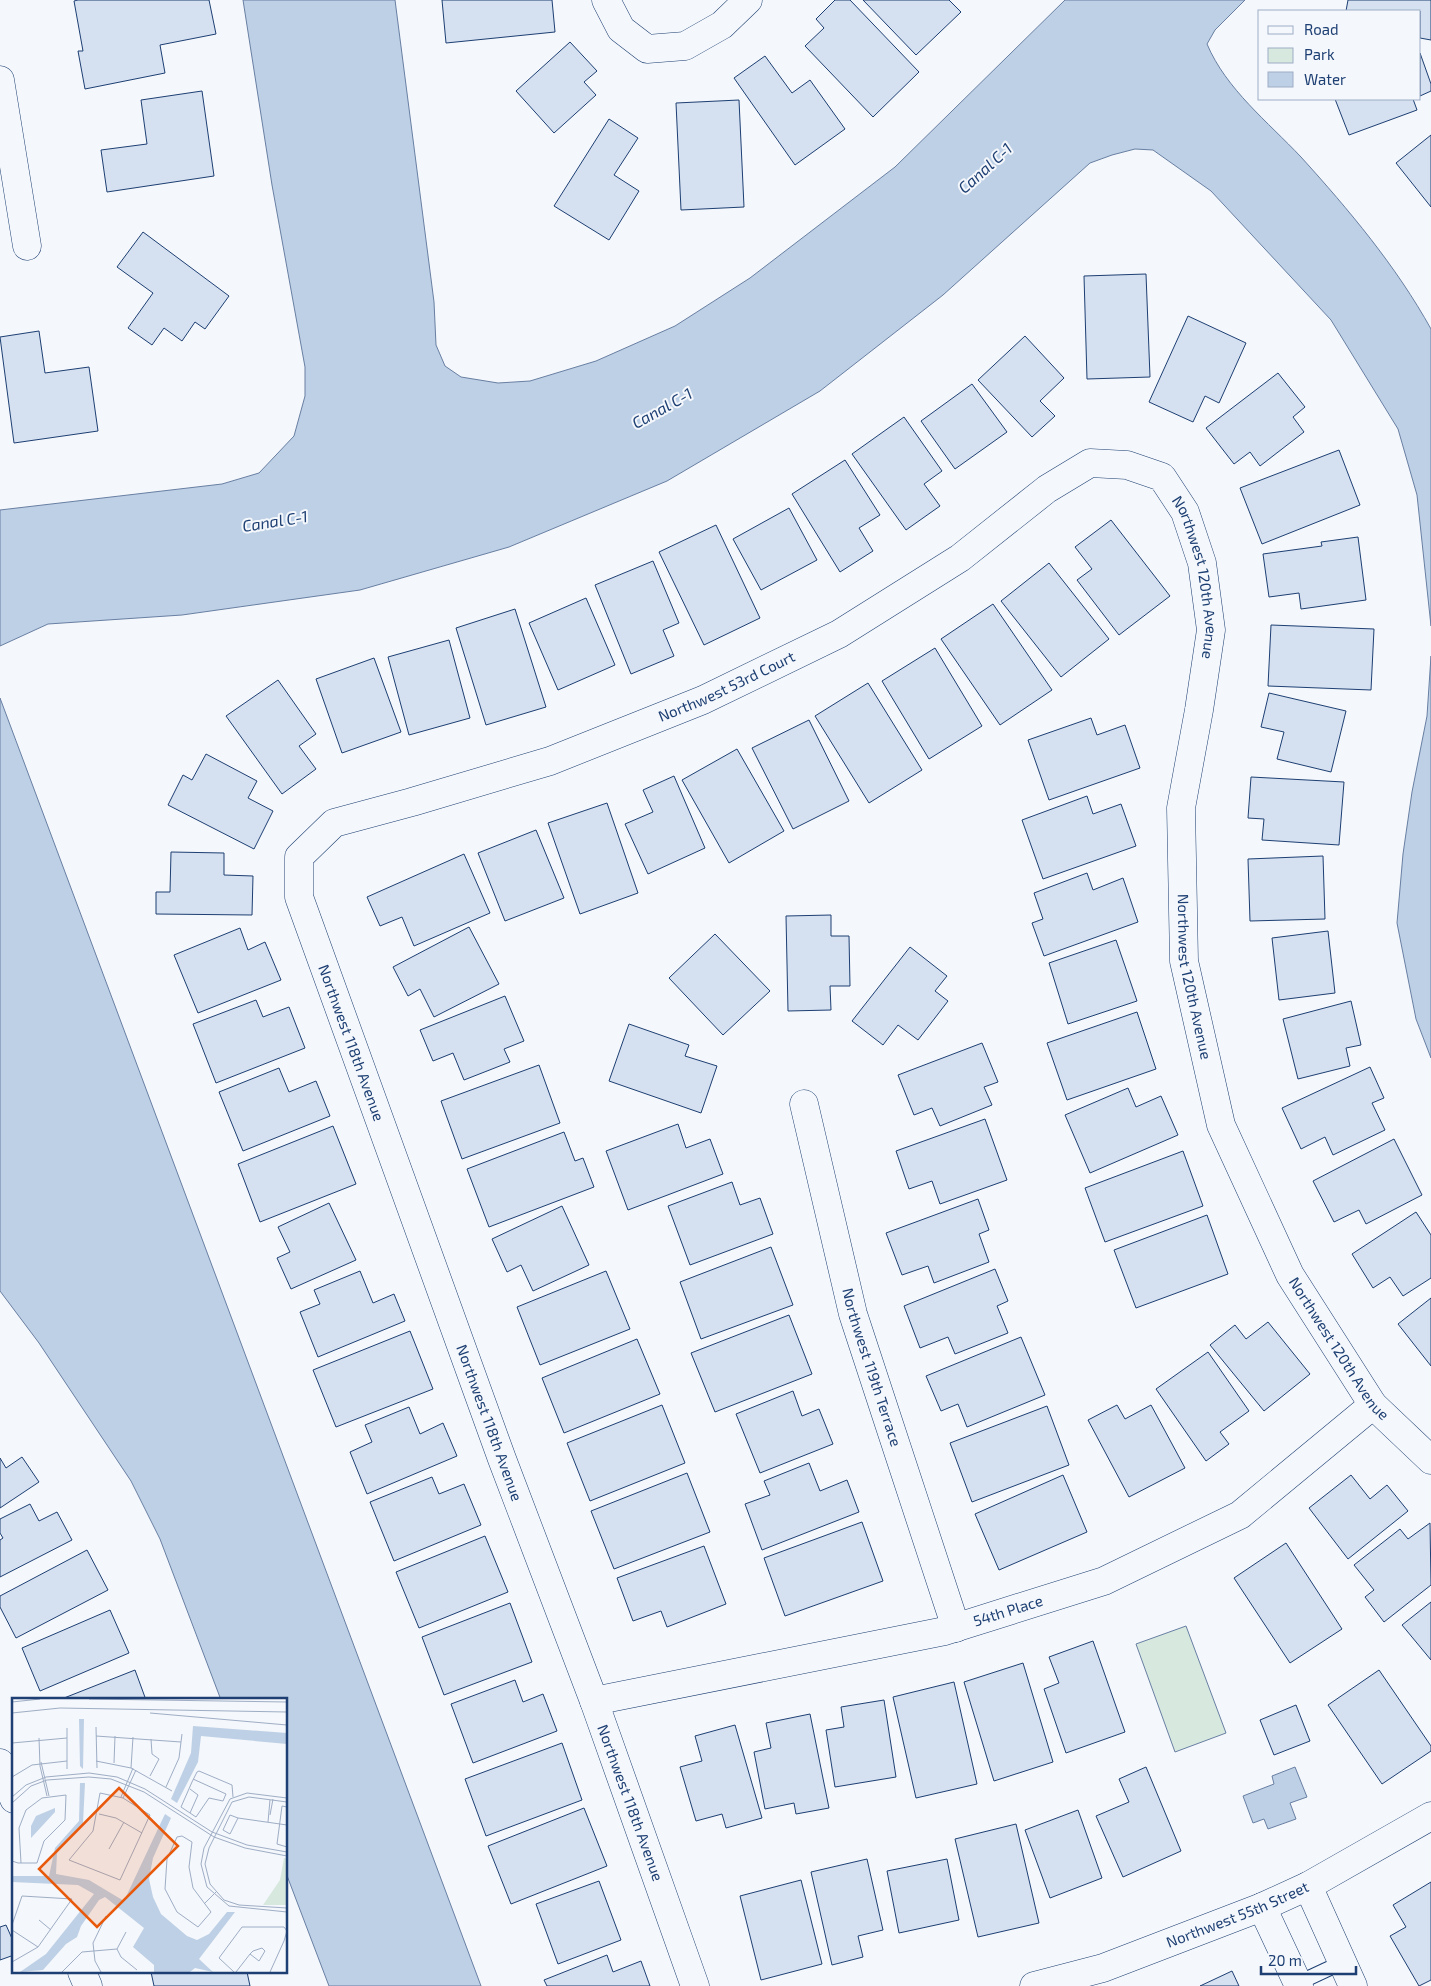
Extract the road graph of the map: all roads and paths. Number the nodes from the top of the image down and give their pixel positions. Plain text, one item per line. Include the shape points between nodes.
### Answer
1 (606, 0) edge
2 (748, 0) edge
3 (0, 80) edge
4 (27, 246) dead end
5 (1127, 466) joint
6 (299, 857) joint
7 (804, 1104) dead end
8 (1373, 1405) junction
9 (1431, 1460) edge
10 (956, 1628) junction
11 (594, 1701) junction
12 (0, 1763) edge
13 (12, 1794) edge
14 (1431, 1816) edge
15 (1308, 1886) junction
16 (1262, 1907) junction
17 (83, 1974) edge
18 (1348, 1974) edge
19 (1298, 1985) edge
20 (88, 1986) edge
21 (695, 1986) edge
22 (1034, 1986) edge

1 - 2 street via 621,28 647,49 684,46 722,25
3 - 4 street
5 - 6 street, Northwest 53rd Court via 1090,463 1047,489 960,558 839,634 703,700 550,761 334,822
5 - 8 street, Northwest 120th Avenue via 1162,477 1185,512 1202,563 1210,630 1181,808 1184,961 1221,1126 1290,1275
6 - 11 street, Northwest 118th Avenue via 298,897 310,932
7 - 10 street, Northwest 119th Terrace via 853,1314
8 - 9 street, Northwest 120th Avenue
8 - 10 street, 54th Place via 1240,1515 1104,1582
10 - 11 street, 54th Place
11 - 21 street, Northwest 118th Avenue
12 - 13 street
14 - 15 street, Northwest 55th Street
15 - 16 street, Northwest 55th Street
15 - 18 street
16 - 19 street
16 - 22 street, Northwest 55th Street via 1103,1968
17 - 20 street
18 - 19 lane

